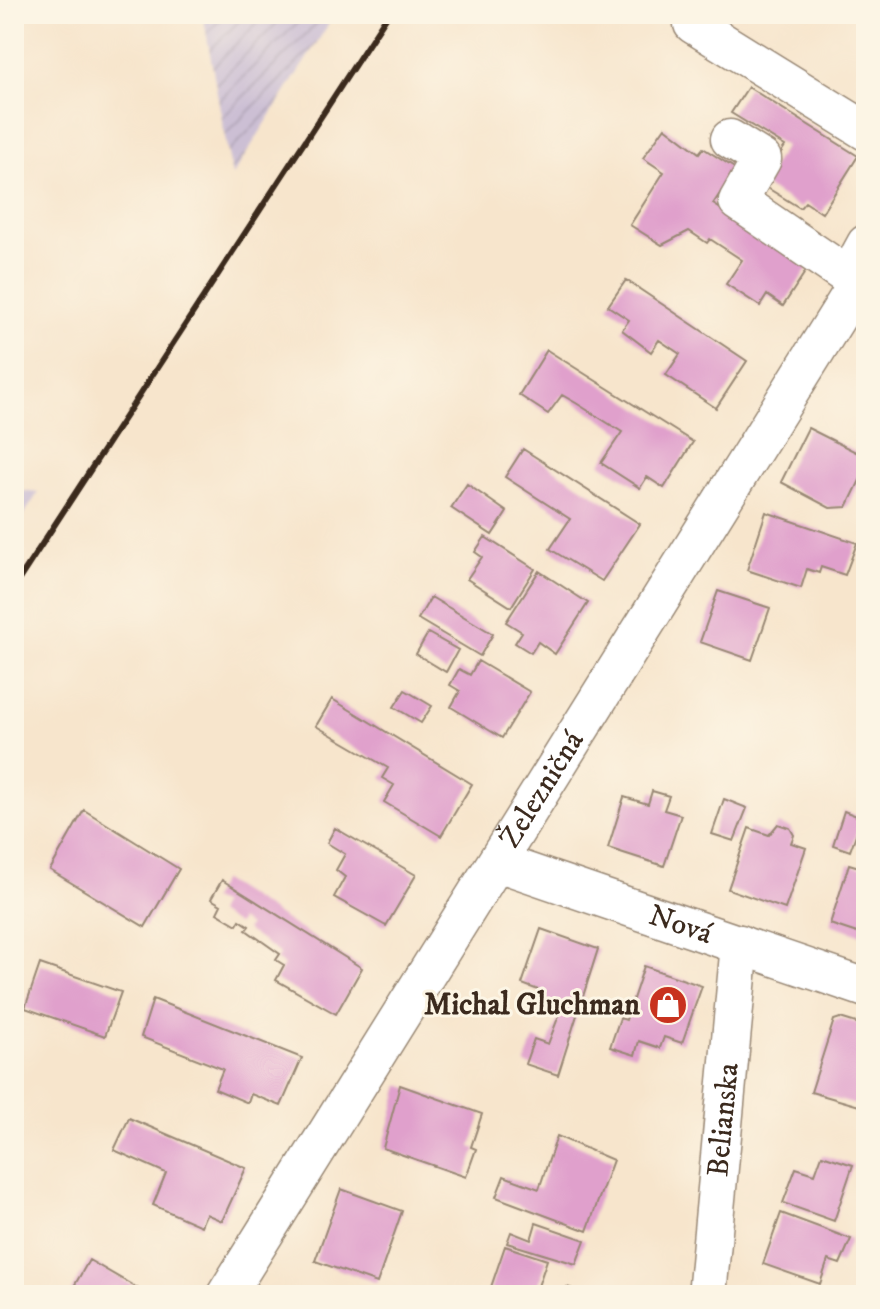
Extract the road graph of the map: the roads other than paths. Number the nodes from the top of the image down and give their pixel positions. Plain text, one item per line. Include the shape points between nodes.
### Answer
1 (693, 24) dead end
2 (866, 131) edge
3 (730, 139) dead end
4 (866, 244) edge
5 (862, 284) edge
6 (497, 862) junction
7 (740, 944) junction
8 (866, 988) edge
9 (226, 1295) edge
10 (707, 1295) edge

1 - 2 street
3 - 5 street via 762,159 738,201
4 - 5 street via 860,255
5 - 6 street, Železničná via 843,302
6 - 7 street, Nová
6 - 9 street, Železničná
7 - 8 street, Nová
7 - 10 street, Belianska

